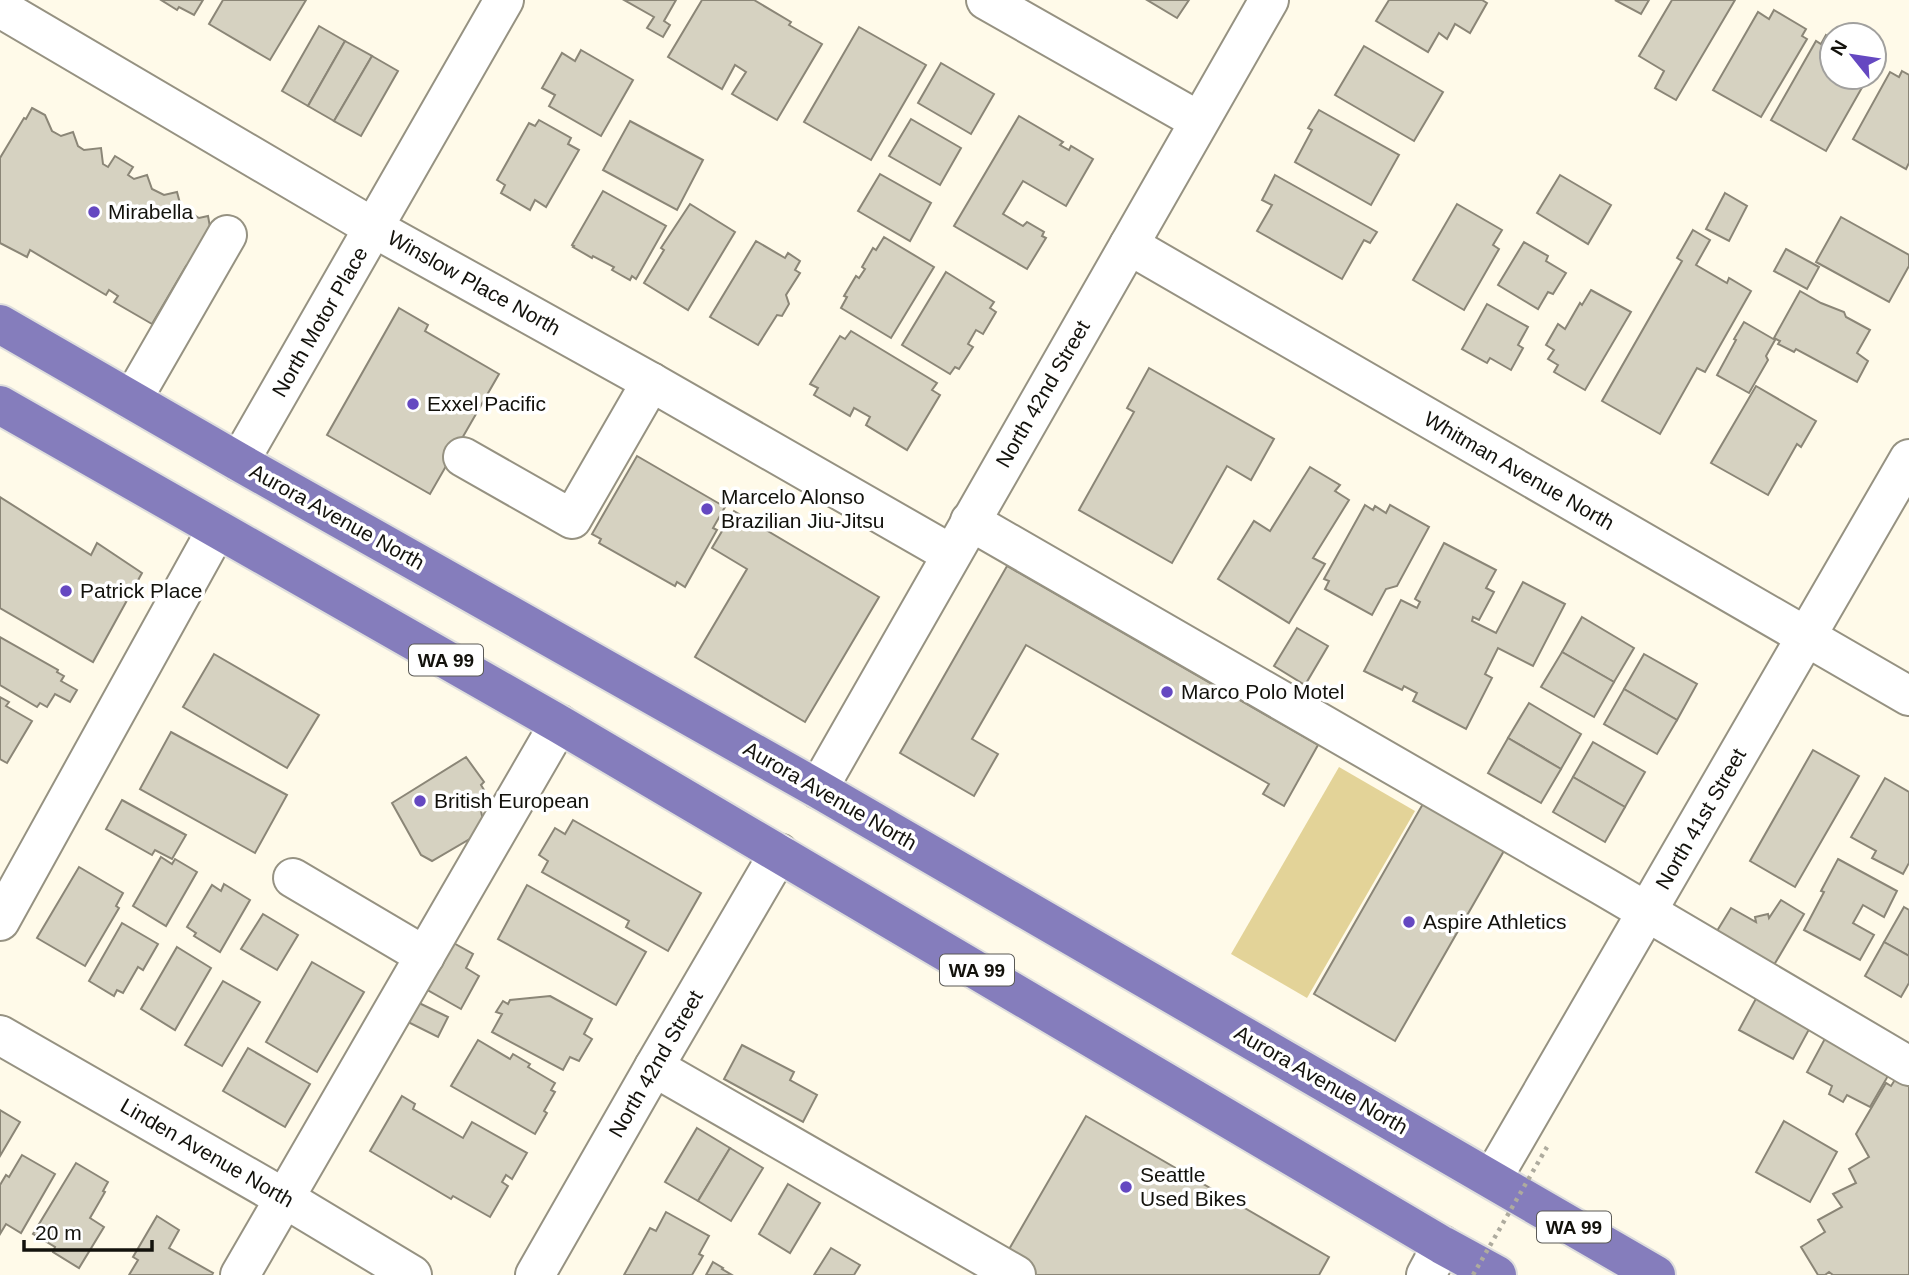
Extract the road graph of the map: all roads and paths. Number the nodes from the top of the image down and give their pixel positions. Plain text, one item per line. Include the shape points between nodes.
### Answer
1 (505, 0) edge
2 (986, 0) edge
3 (1269, 0) edge
4 (0, 8) edge
5 (1199, 121) junction
6 (374, 228) junction
7 (227, 235) dead end
8 (1129, 245) junction
9 (0, 324) edge
10 (651, 382) junction
11 (132, 400) junction
12 (0, 405) edge
13 (463, 457) dead end
14 (1909, 459) edge
15 (239, 461) junction
16 (970, 521) junction
17 (217, 529) junction
18 (951, 554) junction
19 (1807, 638) junction
20 (1909, 696) edge
21 (559, 724) junction
22 (818, 789) junction
23 (779, 853) junction
24 (293, 878) dead end
25 (1647, 913) junction
26 (0, 921) edge
27 (425, 956) junction
28 (0, 1035) edge
29 (1909, 1066) edge
30 (654, 1067) junction
31 (1547, 1147) dead end
32 (1492, 1179) junction
33 (284, 1198) junction
34 (1434, 1260) edge
35 (240, 1275) edge
36 (412, 1275) edge
37 (535, 1275) edge
38 (1016, 1275) edge
39 (1473, 1275) edge
40 (1497, 1275) edge
41 (1656, 1275) edge

1 - 6 street, North Motor Place
2 - 5 street
3 - 5 street, North 42nd Street
4 - 6 street, Winslow Place North
5 - 8 street, North 42nd Street
6 - 10 street, Winslow Place North
6 - 15 street, North Motor Place
7 - 11 street
8 - 16 street, North 42nd Street
8 - 19 street, Whitman Avenue North
9 - 11 highway, Aurora Avenue North / WA 99
10 - 13 street via 572,519
10 - 18 street, Winslow Place North
11 - 15 highway, Aurora Avenue North / WA 99
12 - 17 highway, WA 99
14 - 19 street, North 41st Street
15 - 22 highway, Aurora Avenue North / WA 99
16 - 18 street, North 42nd Street
16 - 25 street
17 - 21 highway, WA 99
17 - 26 street
18 - 22 street, North 42nd Street
19 - 20 street, Whitman Avenue North
19 - 25 street, North 41st Street
21 - 23 highway, WA 99
21 - 27 street
22 - 32 highway, Aurora Avenue North / WA 99
23 - 30 street, North 42nd Street
23 - 34 highway, WA 99
24 - 27 street
25 - 29 street
25 - 32 street, North 41st Street
27 - 33 street
28 - 33 street, Linden Avenue North
30 - 37 street, North 42nd Street
30 - 38 street
31 - 39 path, bridge
32 - 41 highway, Aurora Avenue North / WA 99
33 - 35 street
33 - 36 street, Linden Avenue North
34 - 40 highway, WA 99

